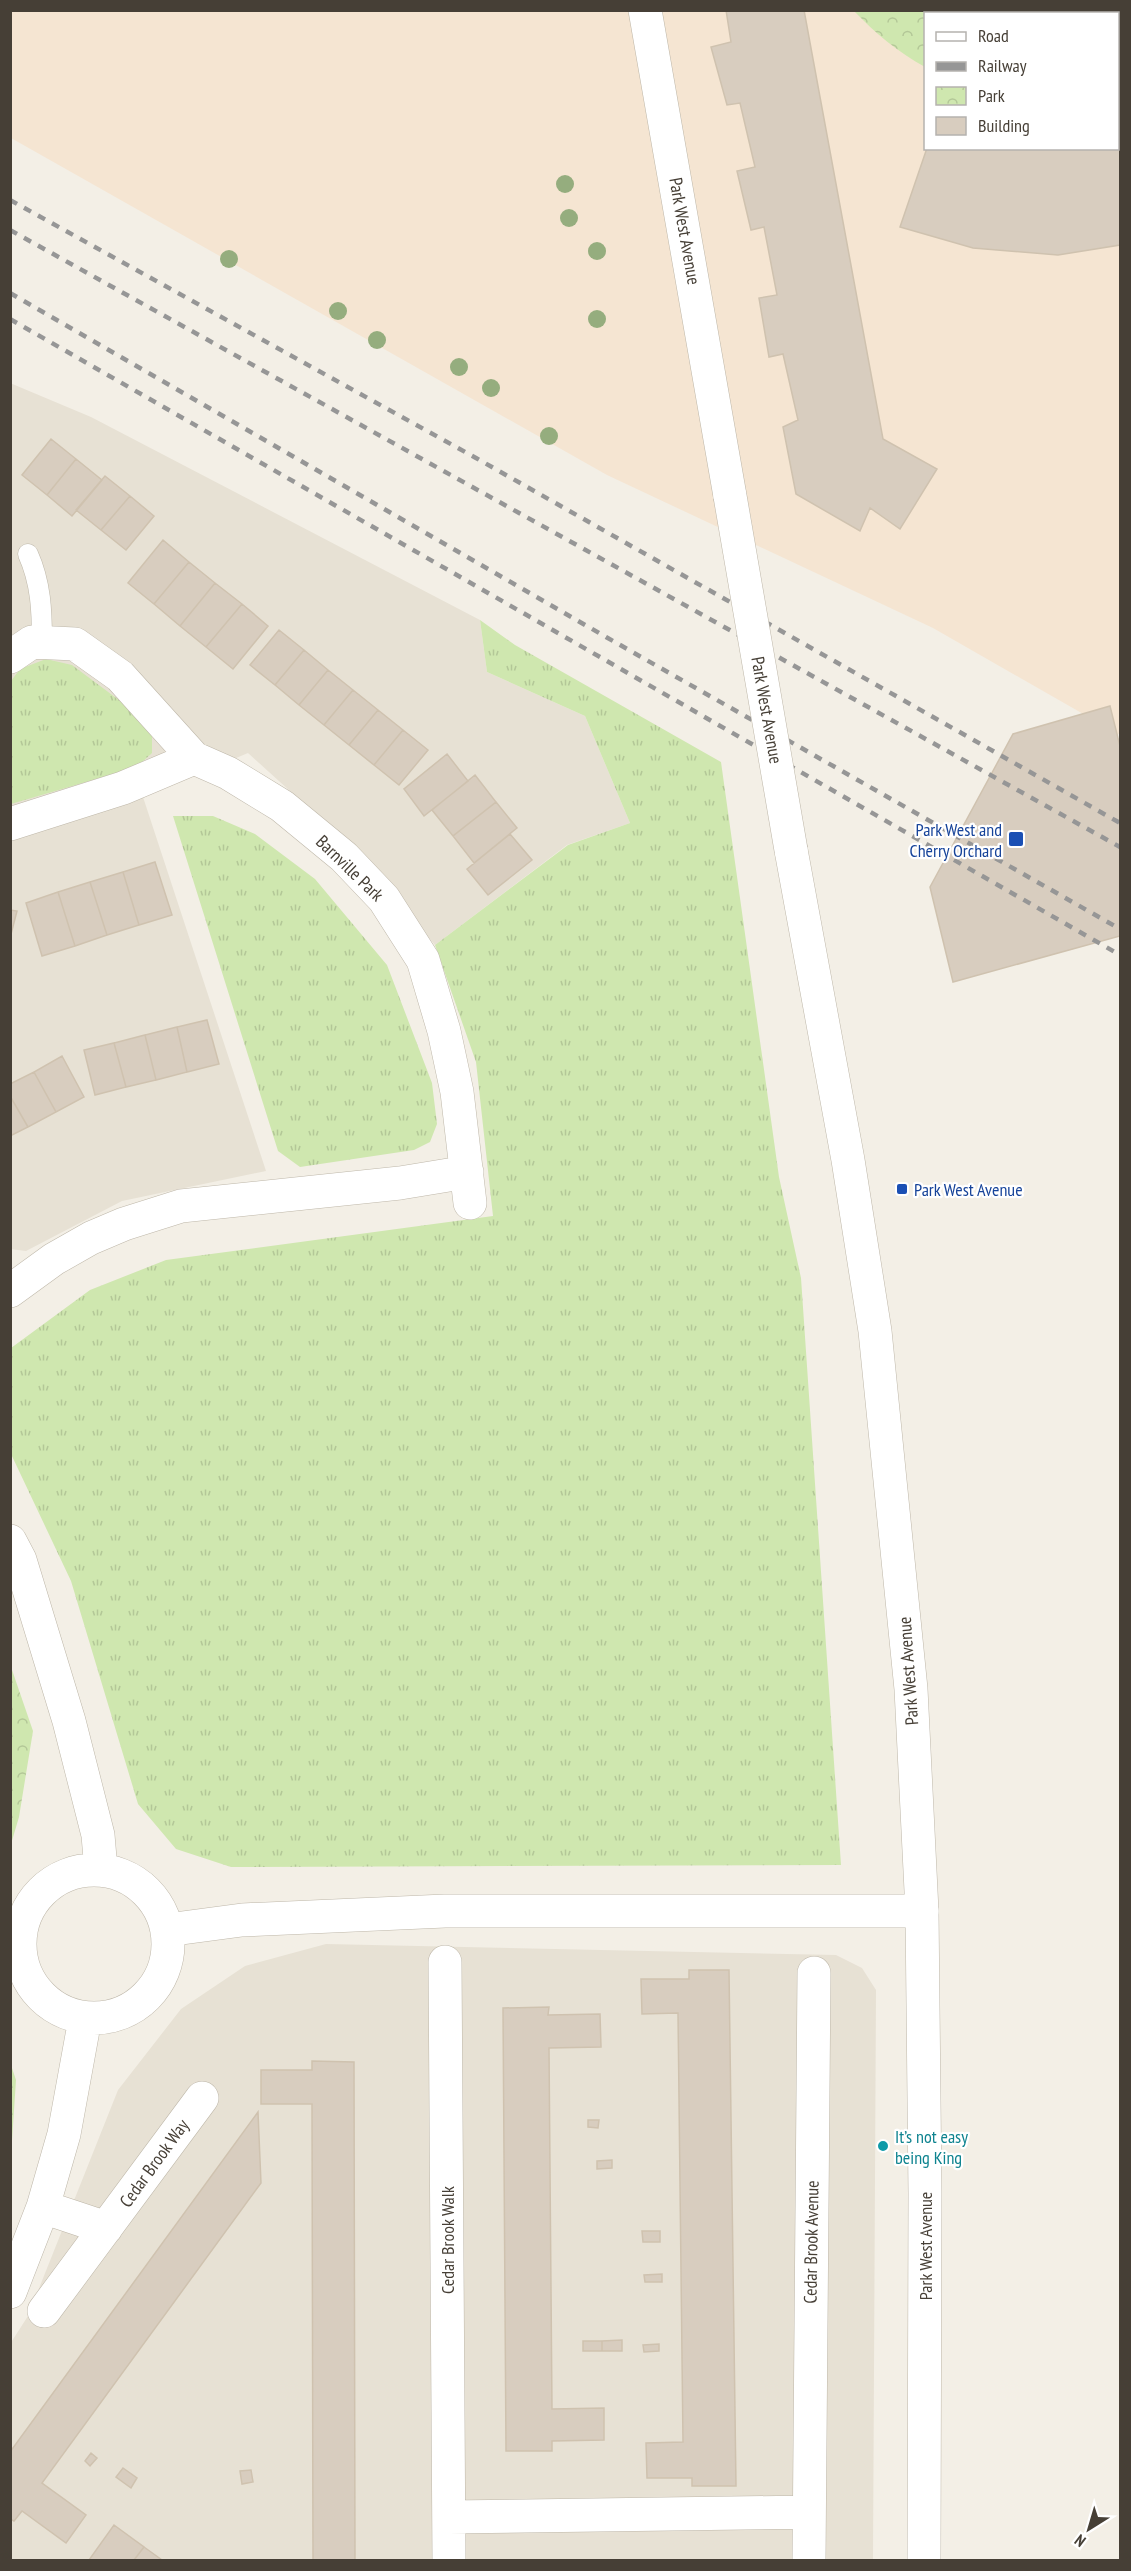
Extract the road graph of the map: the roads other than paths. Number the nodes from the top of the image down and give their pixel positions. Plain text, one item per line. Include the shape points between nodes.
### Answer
1 (645, 10) edge
2 (28, 554) dead end
3 (42, 642) junction
4 (10, 657) edge
5 (195, 758) junction
6 (10, 824) edge
7 (10, 1291) edge
8 (10, 1541) edge
9 (101, 1869) junction
10 (922, 1911) junction
11 (167, 1930) junction
12 (445, 1962) dead end
13 (814, 1973) dead end
14 (85, 2019) junction
15 (202, 2098) dead end
16 (43, 2207) junction
17 (106, 2228) junction
18 (10, 2292) edge
19 (44, 2311) dead end
20 (809, 2512) junction
21 (449, 2517) junction
22 (449, 2560) edge
23 (809, 2560) edge
24 (924, 2560) edge

1 - 10 street, Park West Avenue, bridge via 875,1331 911,1689
2 - 3 lane via 42,606
3 - 4 street, Barnville Park via 32,642
3 - 5 street, Barnville Park via 75,644 120,676
5 - 6 street via 123,788
5 - 7 street, Barnville Park via 282,806 344,857 384,899 423,960 444,1031 469,1188 400,1183 181,1206 91,1238
8 - 9 street via 20,1560 69,1721 98,1835
9 - 11 street via 124,1876 145,1889 159,1908
9 - 14 street via 76,1871 51,1882 33,1900 21,1923 19,1949 25,1974 39,1996 60,2012
10 - 11 street via 445,1911 242,1920
10 - 24 street, Park West Avenue
11 - 14 street via 168,1954 162,1976 149,1996 130,2010 109,2018
12 - 21 street, Cedar Brook Walk
13 - 20 street, Cedar Brook Avenue
14 - 16 street via 64,2134
15 - 17 street, Cedar Brook Way
16 - 17 street
16 - 18 street
17 - 19 street, Cedar Brook Way
20 - 21 street
20 - 23 street, Cedar Brook Avenue
21 - 22 street, Cedar Brook Walk

